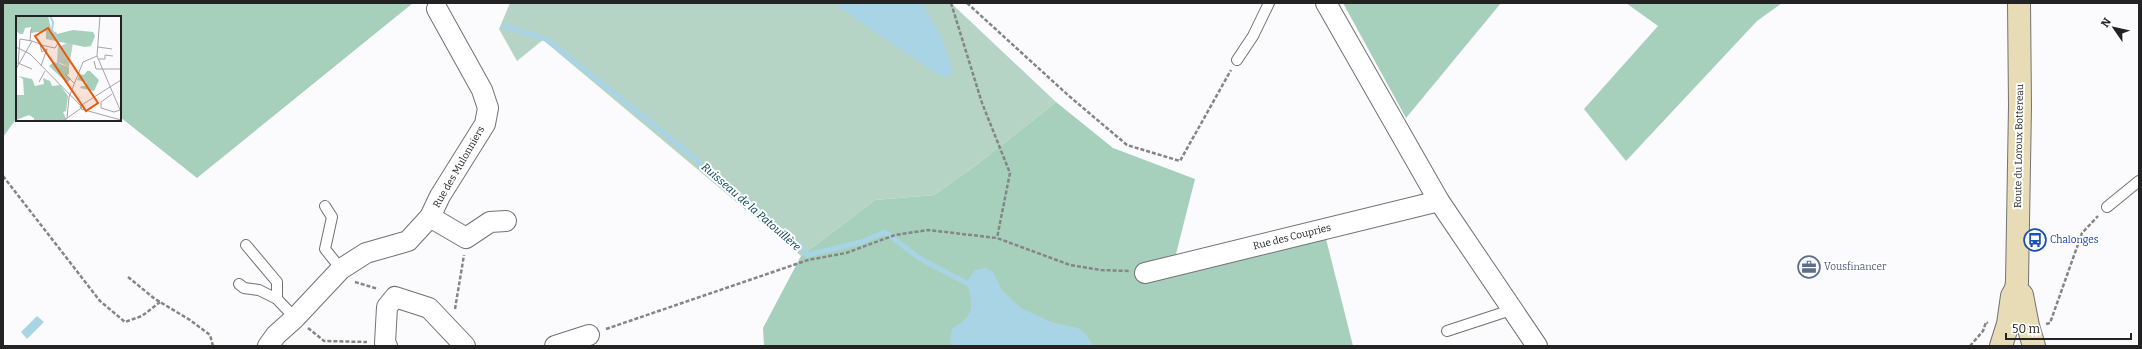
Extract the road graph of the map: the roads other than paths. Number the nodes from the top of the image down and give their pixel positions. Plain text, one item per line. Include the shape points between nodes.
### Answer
1 (1269, 3) edge
2 (1326, 3) edge
3 (2018, 3) edge
4 (437, 9) dead end
5 (1236, 60) road end
6 (2139, 181) edge
7 (1439, 201) junction
8 (325, 206) dead end
9 (2107, 207) road end
10 (430, 217) junction
11 (506, 221) dead end
12 (246, 246) dead end
13 (341, 269) junction
14 (1145, 273) road end
15 (239, 284) dead end
16 (2016, 289) junction
17 (277, 299) junction
18 (1511, 310) junction
19 (295, 318) junction
20 (1447, 331) dead end
21 (589, 335) road end
22 (386, 344) edge
23 (268, 346) edge
24 (465, 346) edge
25 (555, 346) edge
26 (1537, 346) edge
27 (2001, 346) edge
28 (2034, 346) edge

1 - 5 lane via 1253,36
2 - 7 street
3 - 16 main road, Route du Loroux Bottereau via 2020,106
4 - 10 street, Rue des Mulonniers via 482,90 488,108 485,124 440,196
6 - 9 lane
7 - 14 street, Rue des Coupries
7 - 18 street
8 - 13 lane via 332,217 325,248
10 - 11 street, Rue des Mulonniers via 466,238 490,222
10 - 13 street, Rue des Mulonniers via 408,241 366,252
12 - 17 lane via 277,282
13 - 19 street, Rue des Mulonniers
15 - 17 lane
16 - 27 main road, Route du Loroux Bottereau via 2012,296 2008,324
16 - 28 main road, Route du Loroux Bottereau via 2022,295
17 - 19 lane
18 - 20 lane
18 - 26 street
19 - 23 street, Rue des Mulonniers
21 - 25 street
22 - 24 street via 387,307 395,296 429,308

